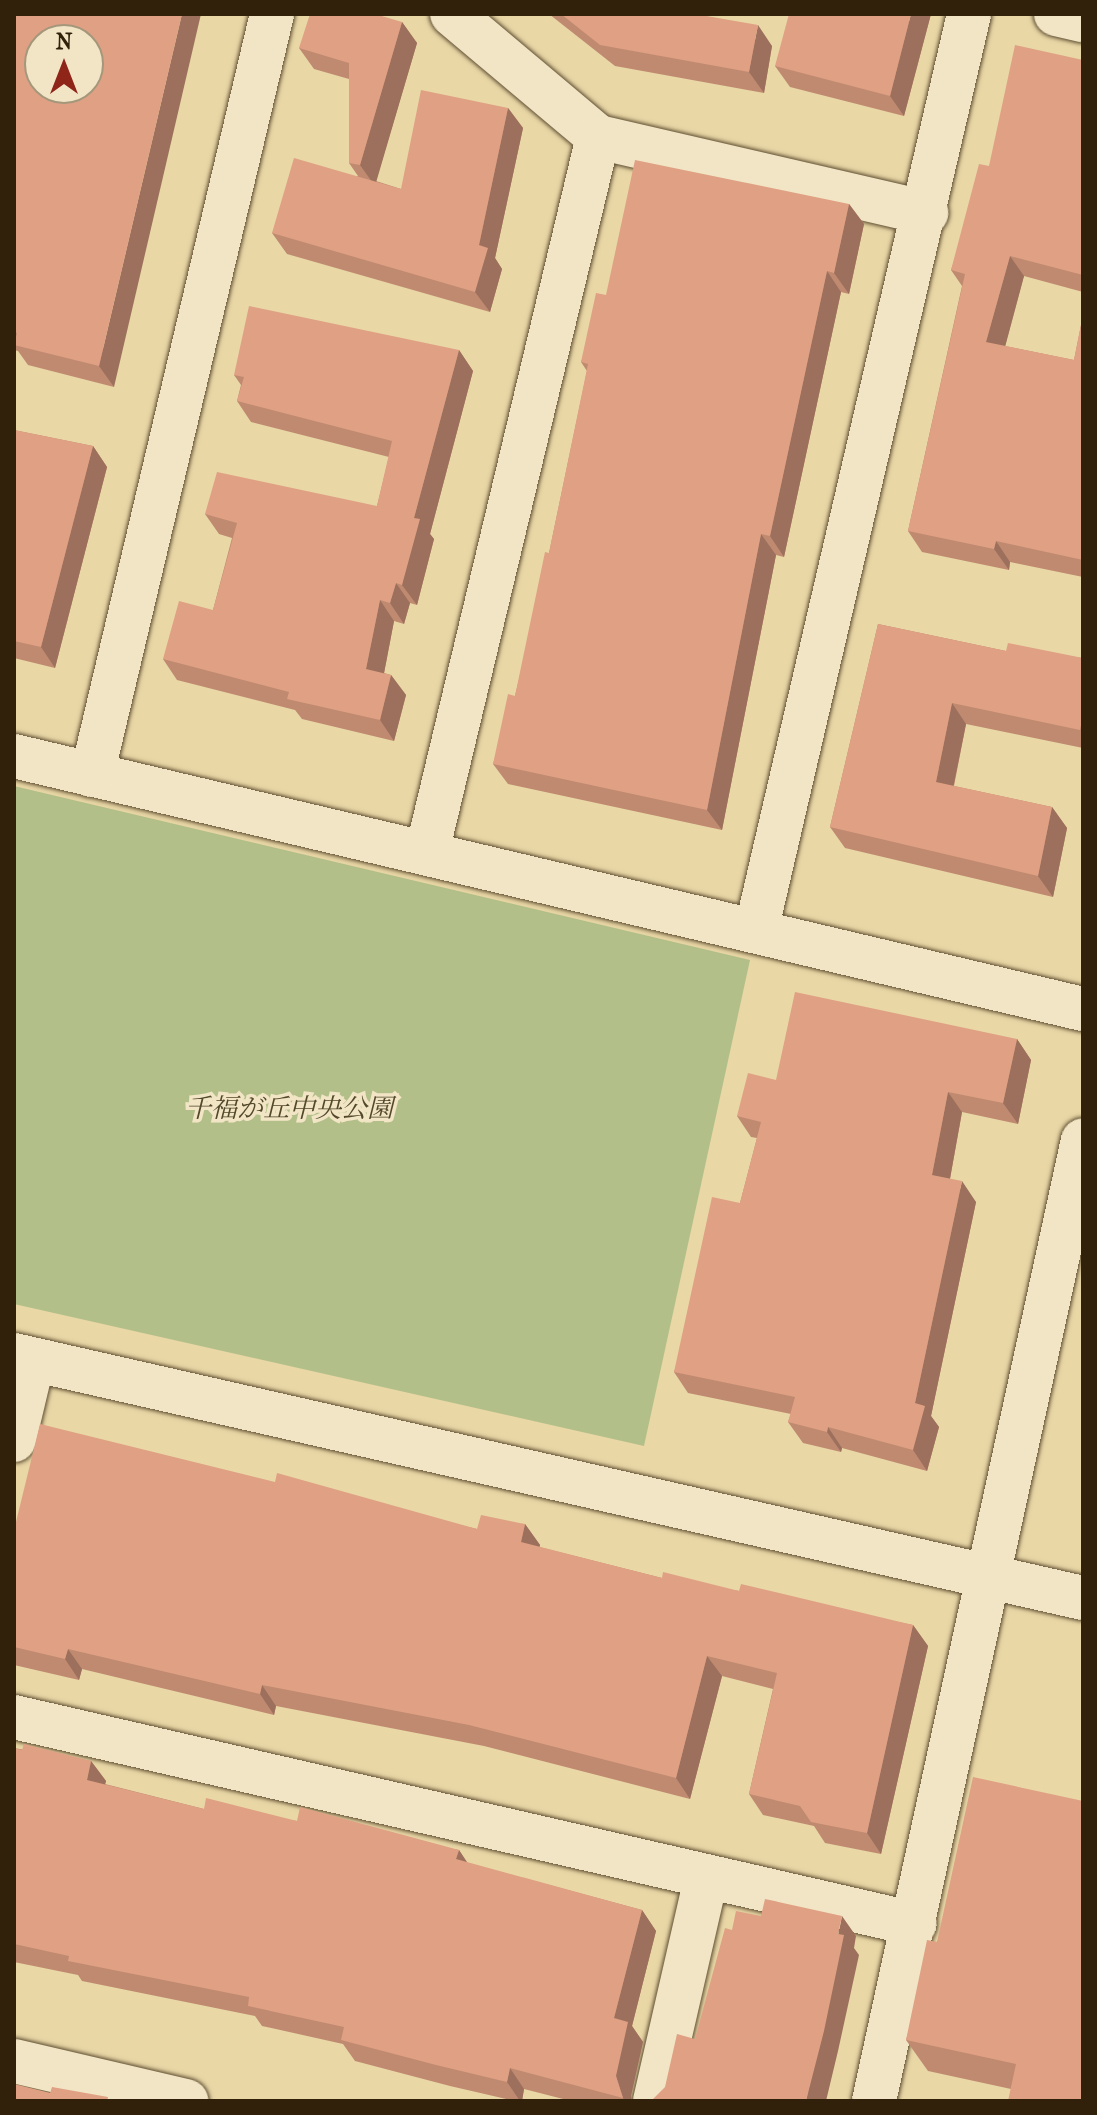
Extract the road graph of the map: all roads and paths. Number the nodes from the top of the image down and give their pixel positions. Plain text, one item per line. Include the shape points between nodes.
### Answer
1 (272, 14) edge
2 (452, 14) edge
3 (969, 14) edge
4 (1056, 14) edge
5 (1083, 20) edge
6 (598, 137) junction
7 (926, 213) junction
8 (14, 756) edge
9 (92, 775) junction
10 (427, 852) junction
11 (756, 931) junction
12 (1083, 1009) edge
13 (1083, 1140) edge
14 (24, 1358) edge
15 (14, 1440) edge
16 (989, 1577) junction
17 (1083, 1598) edge
18 (14, 1717) edge
19 (706, 1879) junction
20 (915, 1924) junction
21 (14, 2061) edge
22 (186, 2101) edge
23 (655, 2101) edge
24 (874, 2101) edge

1 - 9 street
2 - 6 street
3 - 7 street
4 - 5 street
6 - 7 street
6 - 10 street
7 - 11 street
8 - 9 street
9 - 10 street
10 - 11 street
11 - 12 street
13 - 16 street
14 - 15 street
14 - 16 street
16 - 17 street
16 - 20 street
18 - 19 street
19 - 20 street
19 - 23 street
20 - 24 street
21 - 22 street

